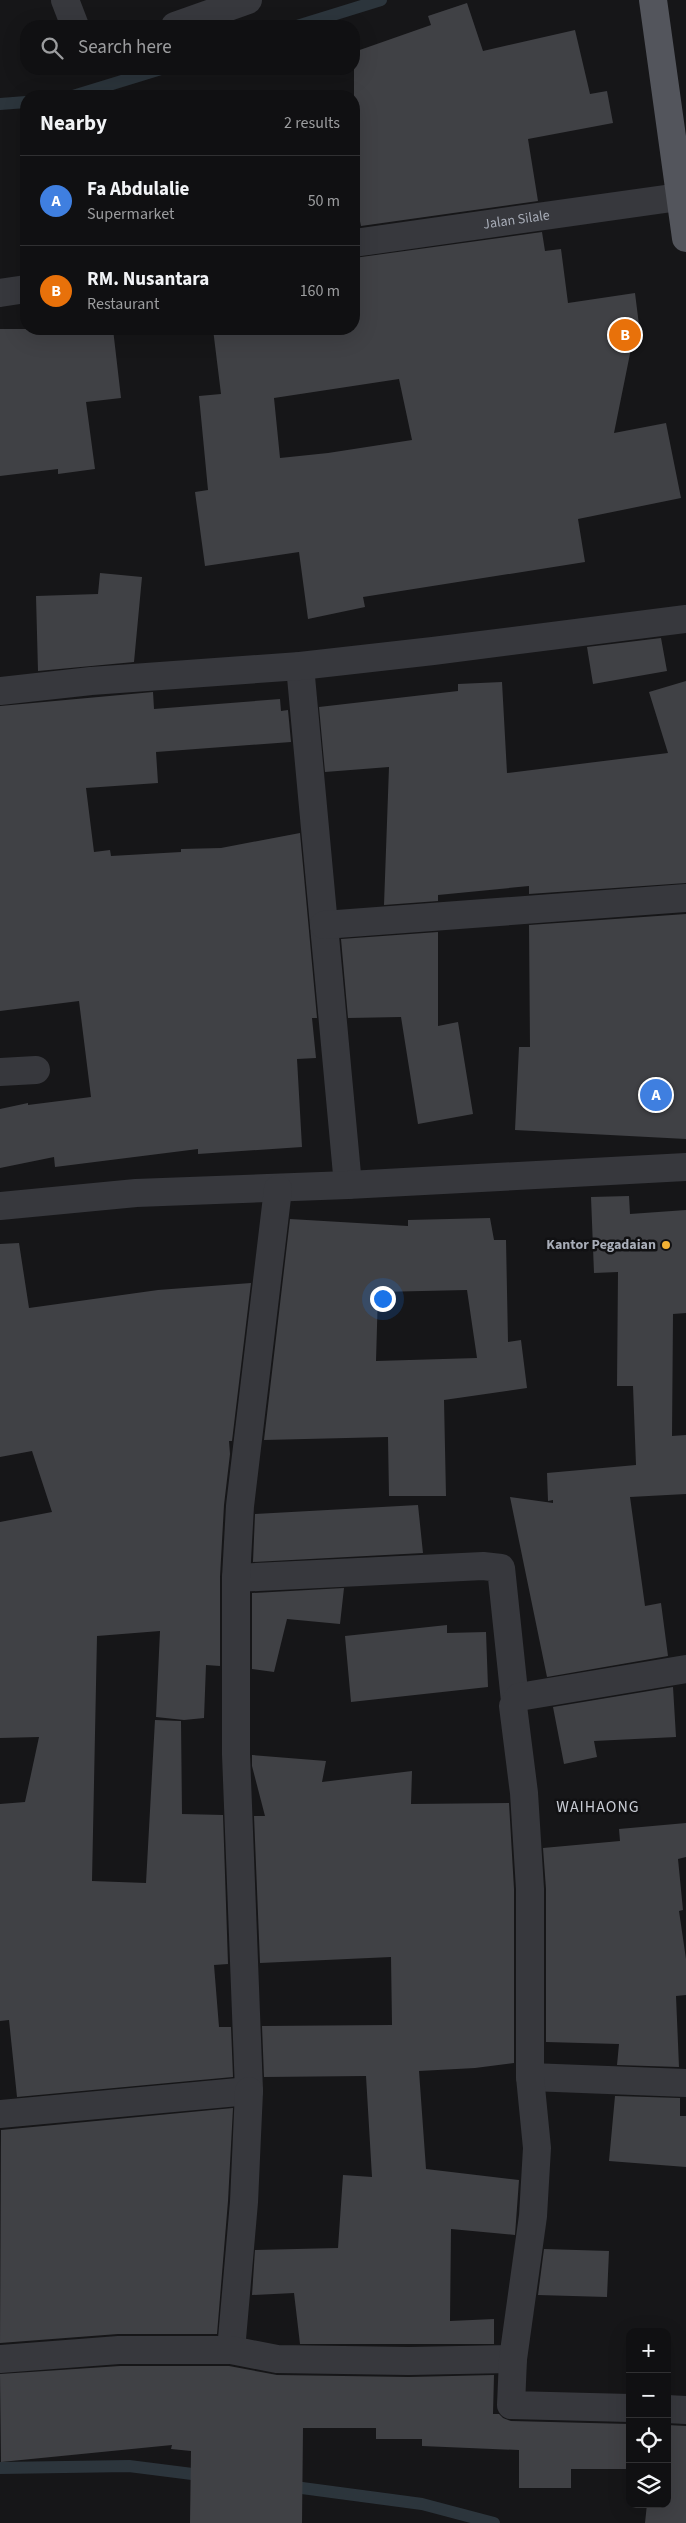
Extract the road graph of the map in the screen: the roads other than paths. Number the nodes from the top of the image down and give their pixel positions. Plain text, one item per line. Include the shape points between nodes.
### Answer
1 (65, 0) edge
2 (248, 0) edge
3 (652, 0) edge
4 (73, 20) edge
5 (192, 20) edge
6 (679, 197) junction
7 (686, 238) edge
8 (360, 242) edge
9 (20, 290) edge
10 (0, 293) edge
11 (686, 619) edge
12 (300, 666) junction
13 (0, 691) edge
14 (686, 898) edge
15 (324, 925) junction
16 (36, 1070) dead end
17 (0, 1072) edge
18 (686, 1167) edge
19 (348, 1186) junction
20 (278, 1189) junction
21 (0, 1206) edge
22 (236, 1578) junction
23 (686, 1669) edge
24 (514, 1701) junction
25 (530, 2077) junction
26 (686, 2082) edge
27 (249, 2091) junction
28 (0, 2114) edge
29 (231, 2350) junction
30 (0, 2358) edge
31 (513, 2358) junction
32 (626, 2408) edge
33 (671, 2409) edge
34 (686, 2410) edge

1 - 4 street
2 - 5 street
3 - 6 main road
6 - 7 main road
6 - 8 street, Jalan Silale
9 - 10 street
11 - 12 street
12 - 13 street
12 - 15 street
14 - 15 street
15 - 19 street
16 - 17 street
18 - 19 street
19 - 20 street
20 - 21 street via 136,1193
20 - 22 street via 240,1506
22 - 24 street via 483,1566 501,1568
22 - 27 street via 236,1754
23 - 24 street
24 - 25 street via 530,1889
25 - 26 street
25 - 31 street via 537,2148 533,2216
27 - 28 street
27 - 29 street
29 - 30 street via 119,2350
29 - 31 street via 276,2359 409,2361
31 - 32 street via 511,2405
33 - 34 street

